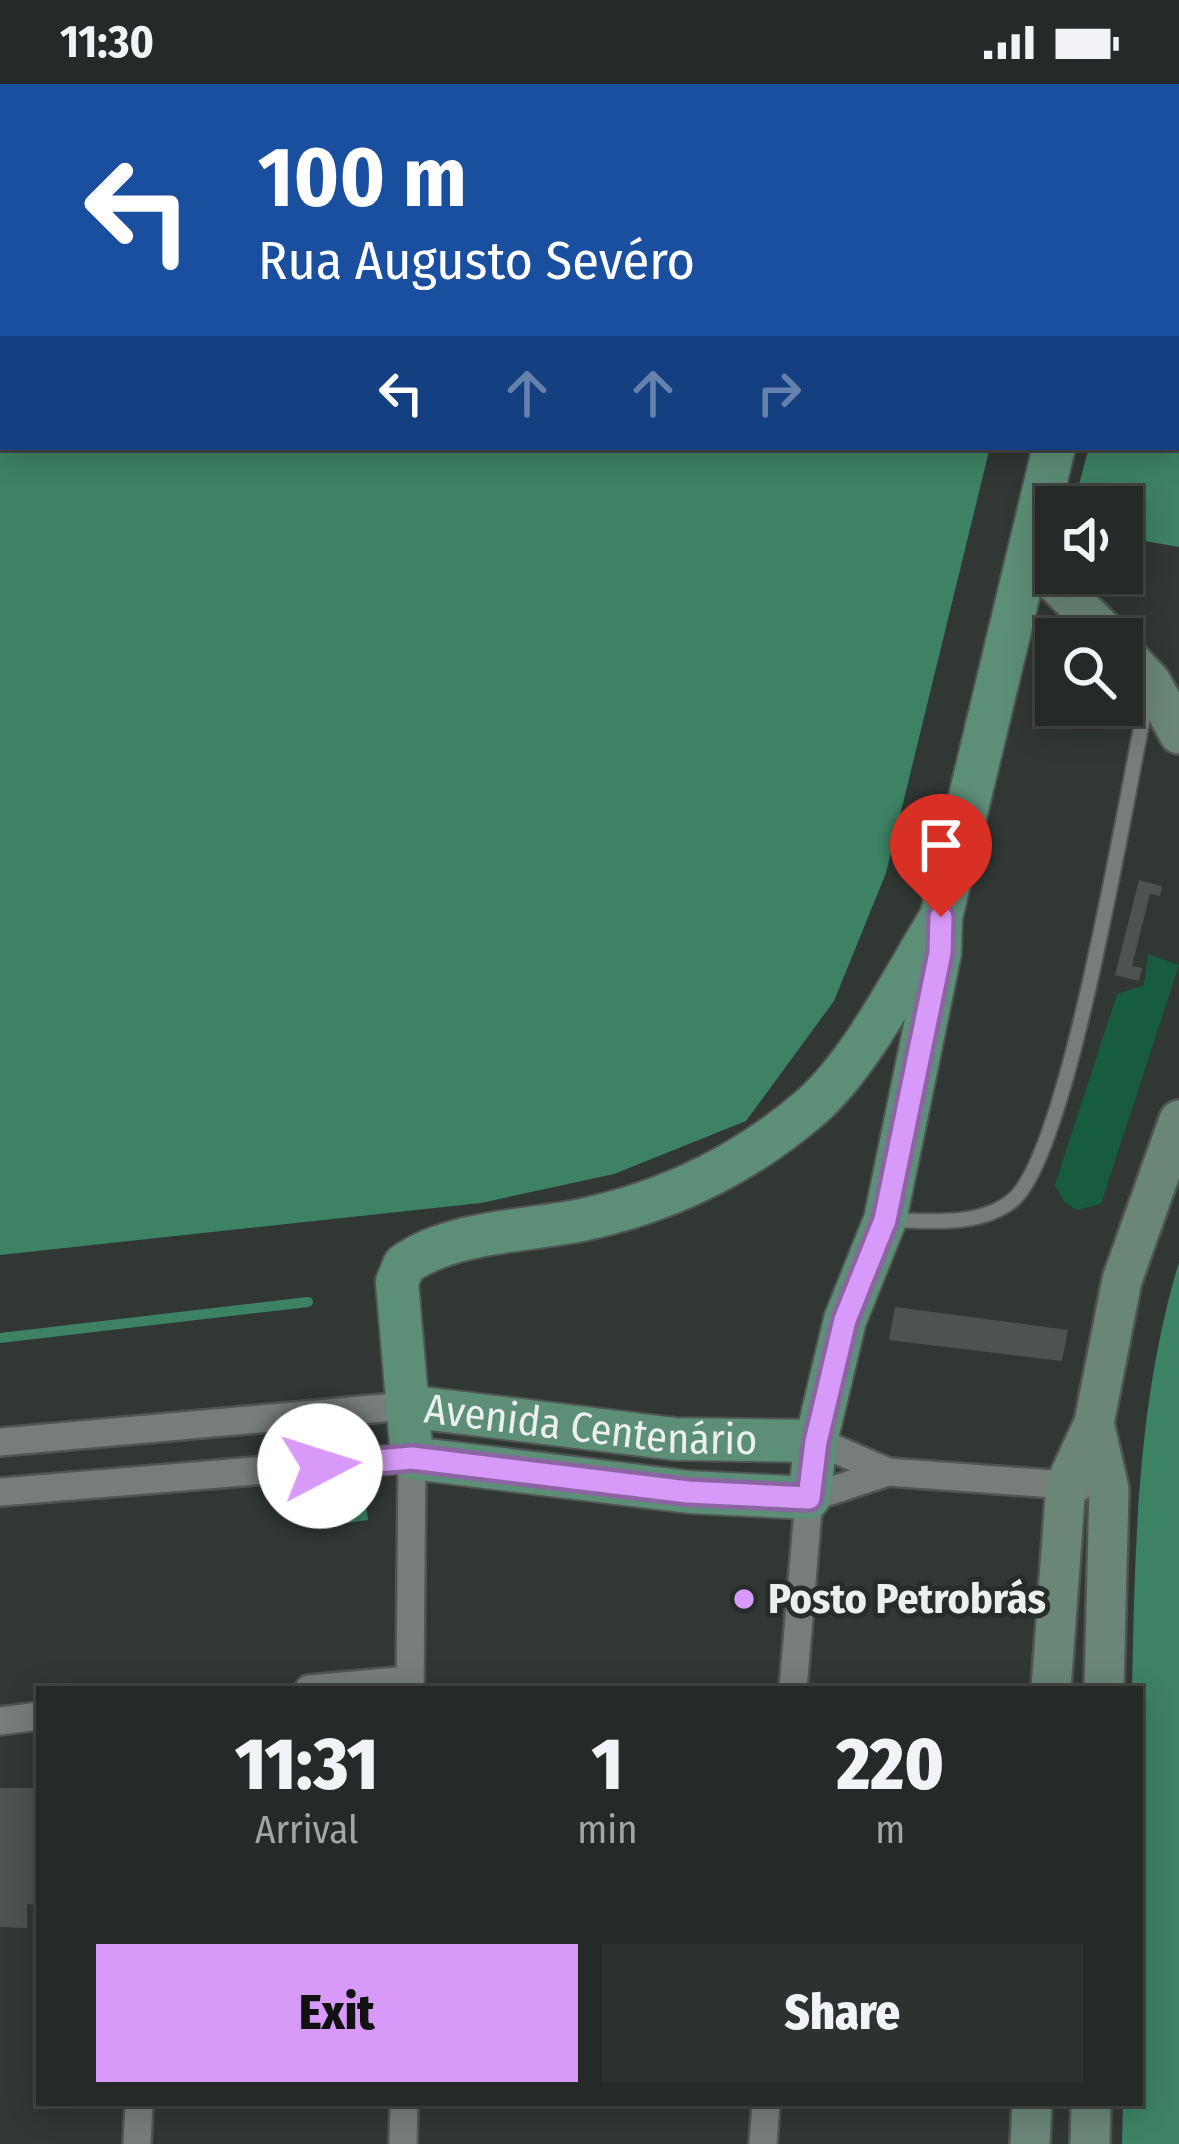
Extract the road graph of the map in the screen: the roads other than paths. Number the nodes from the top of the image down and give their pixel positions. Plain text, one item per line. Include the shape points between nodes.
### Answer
1 (1053, 450) edge
2 (1027, 555) junction
3 (1091, 618) edge
4 (1143, 674) edge
5 (1150, 682) junction
6 (1179, 734) edge
7 (941, 917) junction
8 (1179, 1120) edge
9 (885, 1220) junction
10 (406, 1406) junction
11 (1094, 1423) junction
12 (0, 1442) edge
13 (816, 1442) junction
14 (412, 1458) junction
15 (888, 1472) junction
16 (1066, 1484) junction
17 (1109, 1489) junction
18 (0, 1492) edge
19 (809, 1498) junction
20 (410, 1685) edge
21 (793, 1686) edge
22 (1051, 1686) edge
23 (1104, 1686) edge
24 (36, 1716) edge
25 (0, 1720) edge
26 (139, 2106) edge
27 (404, 2106) edge
28 (766, 2106) edge
29 (1031, 2106) edge
30 (1090, 2106) edge
31 (137, 2144) edge
32 (403, 2144) edge
33 (763, 2144) edge
34 (1030, 2144) edge
35 (1090, 2144) edge

1 - 2 main road
2 - 3 street
2 - 7 main road
4 - 5 street
5 - 6 street
5 - 9 lane via 1085,999 1037,1160 1018,1196 1000,1210 968,1219
7 - 9 main road
7 - 10 main road via 813,1105 710,1178 616,1212 450,1245 404,1265 397,1282
8 - 11 street via 1122,1280
9 - 13 main road via 845,1320
10 - 12 street, Avenida Centenário
10 - 13 main road, Avenida Centenário via 675,1439
10 - 14 main road
11 - 16 street
11 - 17 street
13 - 15 street, Avenida Centenário
13 - 19 main road
14 - 18 street, Avenida Centenário
14 - 19 main road, Avenida Centenário via 688,1492
14 - 20 street
15 - 16 street, Avenida Centenário
15 - 19 street, Avenida Centenário
16 - 17 street, Avenida Centenário
16 - 22 street
17 - 23 street
19 - 21 street
24 - 25 street
26 - 31 street
27 - 32 street
28 - 33 street
29 - 34 street
30 - 35 street

